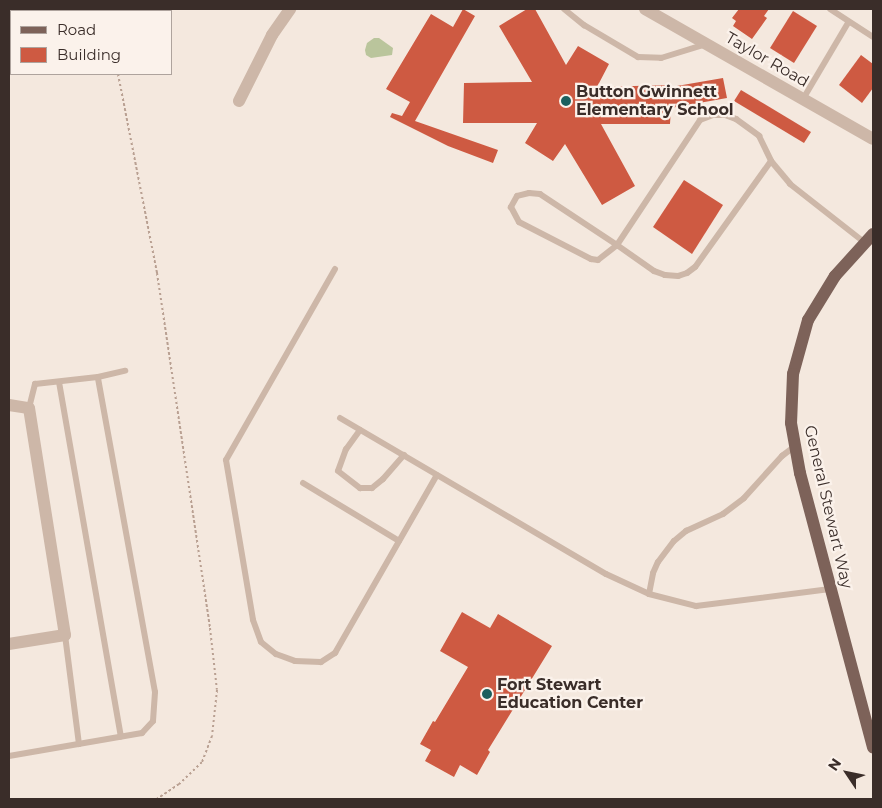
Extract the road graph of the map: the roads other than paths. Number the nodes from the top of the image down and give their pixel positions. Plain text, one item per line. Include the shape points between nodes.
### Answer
1 (290, 9) edge
2 (564, 9) edge
3 (645, 9) edge
4 (830, 9) edge
5 (848, 23) junction
6 (873, 37) edge
7 (706, 44) junction
8 (803, 99) junction
9 (239, 101) dead end
10 (873, 140) edge
11 (771, 161) junction
12 (869, 238) edge
13 (617, 244) junction
14 (335, 269) dead end
15 (125, 371) dead end
16 (98, 377) junction
17 (59, 382) junction
18 (9, 405) edge
19 (29, 408) junction
20 (340, 418) dead end
21 (360, 430) junction
22 (794, 447) junction
23 (404, 455) junction
24 (437, 475) junction
25 (303, 483) dead end
26 (399, 541) junction
27 (830, 589) junction
28 (649, 594) junction
29 (65, 635) junction
30 (9, 644) edge
31 (121, 737) junction
32 (79, 744) junction
33 (873, 747) edge
34 (9, 756) edge

1 - 9 street via 272,35
2 - 7 lane via 584,25 638,57 661,58
3 - 7 street, Taylor Road
4 - 5 lane
5 - 6 lane
5 - 8 lane
7 - 8 street, Taylor Road
8 - 10 street, Taylor Road
11 - 12 lane via 790,184
11 - 13 lane via 695,267 687,273 664,275
11 - 13 lane via 759,136 748,127 725,114 700,120
12 - 22 main road, General Stewart Way via 824,292 801,339 791,399
13 - 13 lane via 540,194 517,196 511,207 520,222 591,259 598,260
14 - 26 lane via 226,460 253,620 261,642 276,654 295,661 322,662 335,653
15 - 16 lane
16 - 17 lane
16 - 31 lane via 154,692 153,721 142,733
17 - 19 lane via 35,384
17 - 31 lane
18 - 19 street
19 - 29 street
20 - 21 lane
21 - 23 lane
21 - 23 lane via 346,449 338,471 360,488 372,488 383,480
22 - 27 main road, General Stewart Way
22 - 28 lane via 744,498 723,514 686,531 674,541 658,562
23 - 24 lane
24 - 26 lane
24 - 28 lane via 606,574
25 - 26 lane
27 - 28 lane via 696,606
27 - 33 main road, General Stewart Way
29 - 30 street
29 - 32 lane
31 - 32 lane
32 - 34 lane

